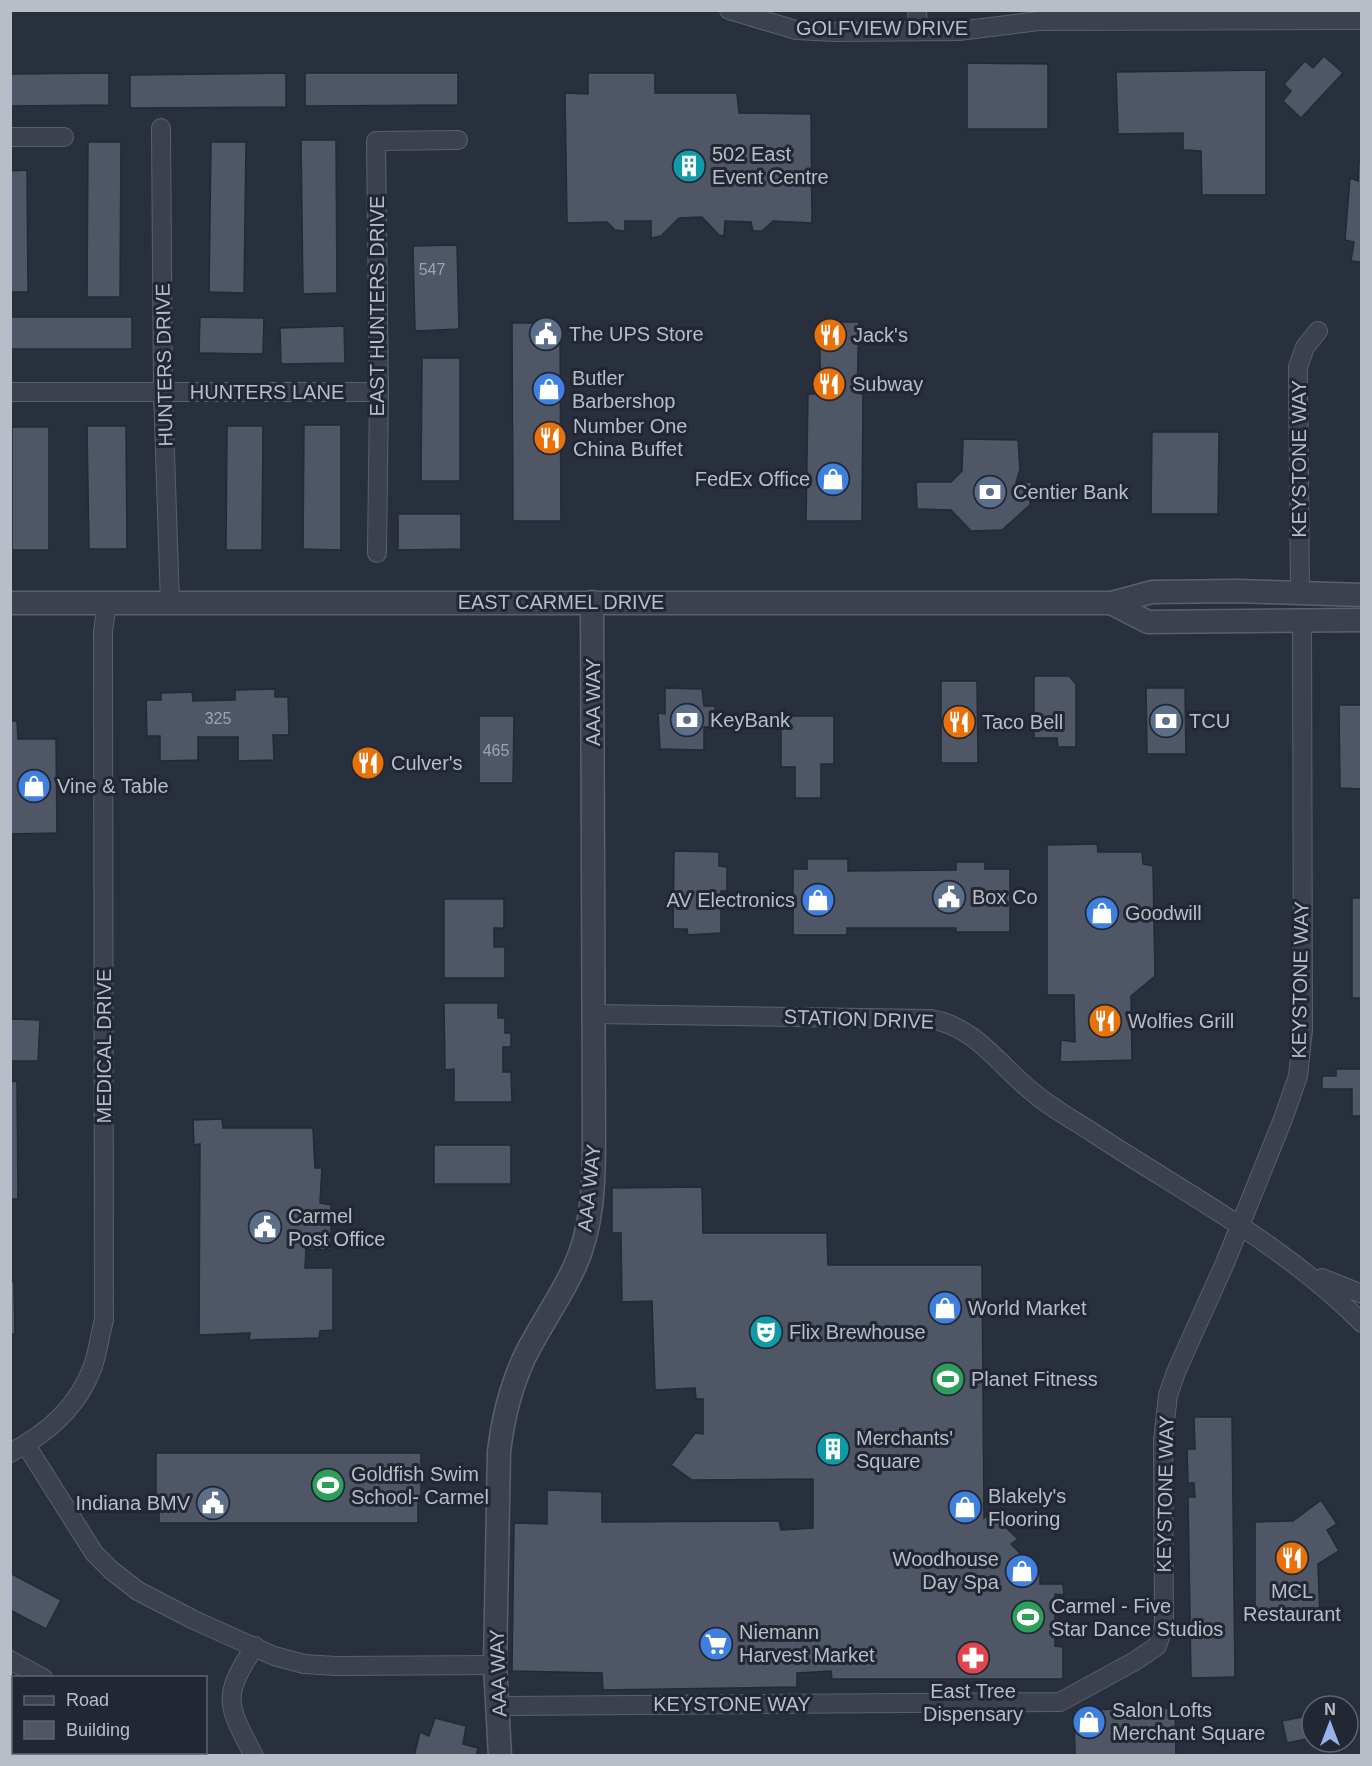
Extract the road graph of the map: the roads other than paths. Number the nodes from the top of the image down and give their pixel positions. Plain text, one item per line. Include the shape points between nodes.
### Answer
1 (729, 10) edge
2 (918, 10) edge
3 (1217, 16) edge
4 (1362, 20) edge
5 (918, 32) junction
6 (161, 128) dead end
7 (10, 137) edge
8 (64, 137) dead end
9 (458, 140) dead end
10 (1318, 331) dead end
11 (10, 392) edge
12 (379, 392) junction
13 (163, 393) junction
14 (377, 553) dead end
15 (1300, 593) junction
16 (1362, 595) edge
17 (108, 602) junction
18 (592, 602) junction
19 (10, 603) edge
20 (170, 603) junction
21 (1111, 603) junction
22 (1302, 620) junction
23 (1362, 620) edge
24 (594, 1014) junction
25 (1239, 1226) junction
26 (1304, 1270) junction
27 (1362, 1294) edge
28 (1362, 1323) edge
29 (18, 1449) edge
30 (255, 1646) junction
31 (10, 1660) edge
32 (495, 1665) junction
33 (41, 1676) edge
34 (498, 1706) junction
35 (254, 1755) edge
36 (500, 1755) edge

1 - 5 street, GOLFVIEW DRIVE via 796,30
2 - 5 street
3 - 4 street, GOLFVIEW DRIVE
3 - 5 street, GOLFVIEW DRIVE via 1040,21 959,32
6 - 13 street, HUNTERS DRIVE
7 - 8 street
9 - 12 street, EAST HUNTERS DRIVE via 376,141
10 - 15 street, KEYSTONE WAY via 1305,347 1298,367
11 - 13 street, HUNTERS LANE
12 - 13 street, HUNTERS LANE
12 - 14 street, EAST HUNTERS DRIVE
13 - 20 street, HUNTERS DRIVE
15 - 16 street, EAST CARMEL DRIVE
15 - 21 street, EAST CARMEL DRIVE via 1152,592
17 - 19 street, EAST CARMEL DRIVE
17 - 20 street, EAST CARMEL DRIVE
17 - 29 street, MEDICAL DRIVE via 103,632 104,1320 82,1390 57,1421
18 - 20 street, EAST CARMEL DRIVE
18 - 21 street, EAST CARMEL DRIVE
18 - 24 street, AAA WAY
21 - 22 street, EAST CARMEL DRIVE via 1148,622
22 - 23 street, EAST CARMEL DRIVE
22 - 25 street, KEYSTONE WAY via 1303,1030 1298,1076
24 - 25 street, STATION DRIVE via 941,1020 971,1035 1035,1094
24 - 32 street, AAA WAY via 594,1167 589,1221 574,1268 526,1355 503,1417
25 - 26 street, STATION DRIVE
25 - 34 street, KEYSTONE WAY via 1168,1395 1163,1440 1164,1626 1157,1646 1135,1661 1060,1702
26 - 27 street
26 - 28 street
29 - 30 street via 94,1553 111,1570 138,1591
30 - 32 street via 274,1656 315,1665
30 - 35 street via 242,1666 230,1700 233,1716
31 - 33 street
32 - 34 street, AAA WAY
34 - 36 street, AAA WAY

